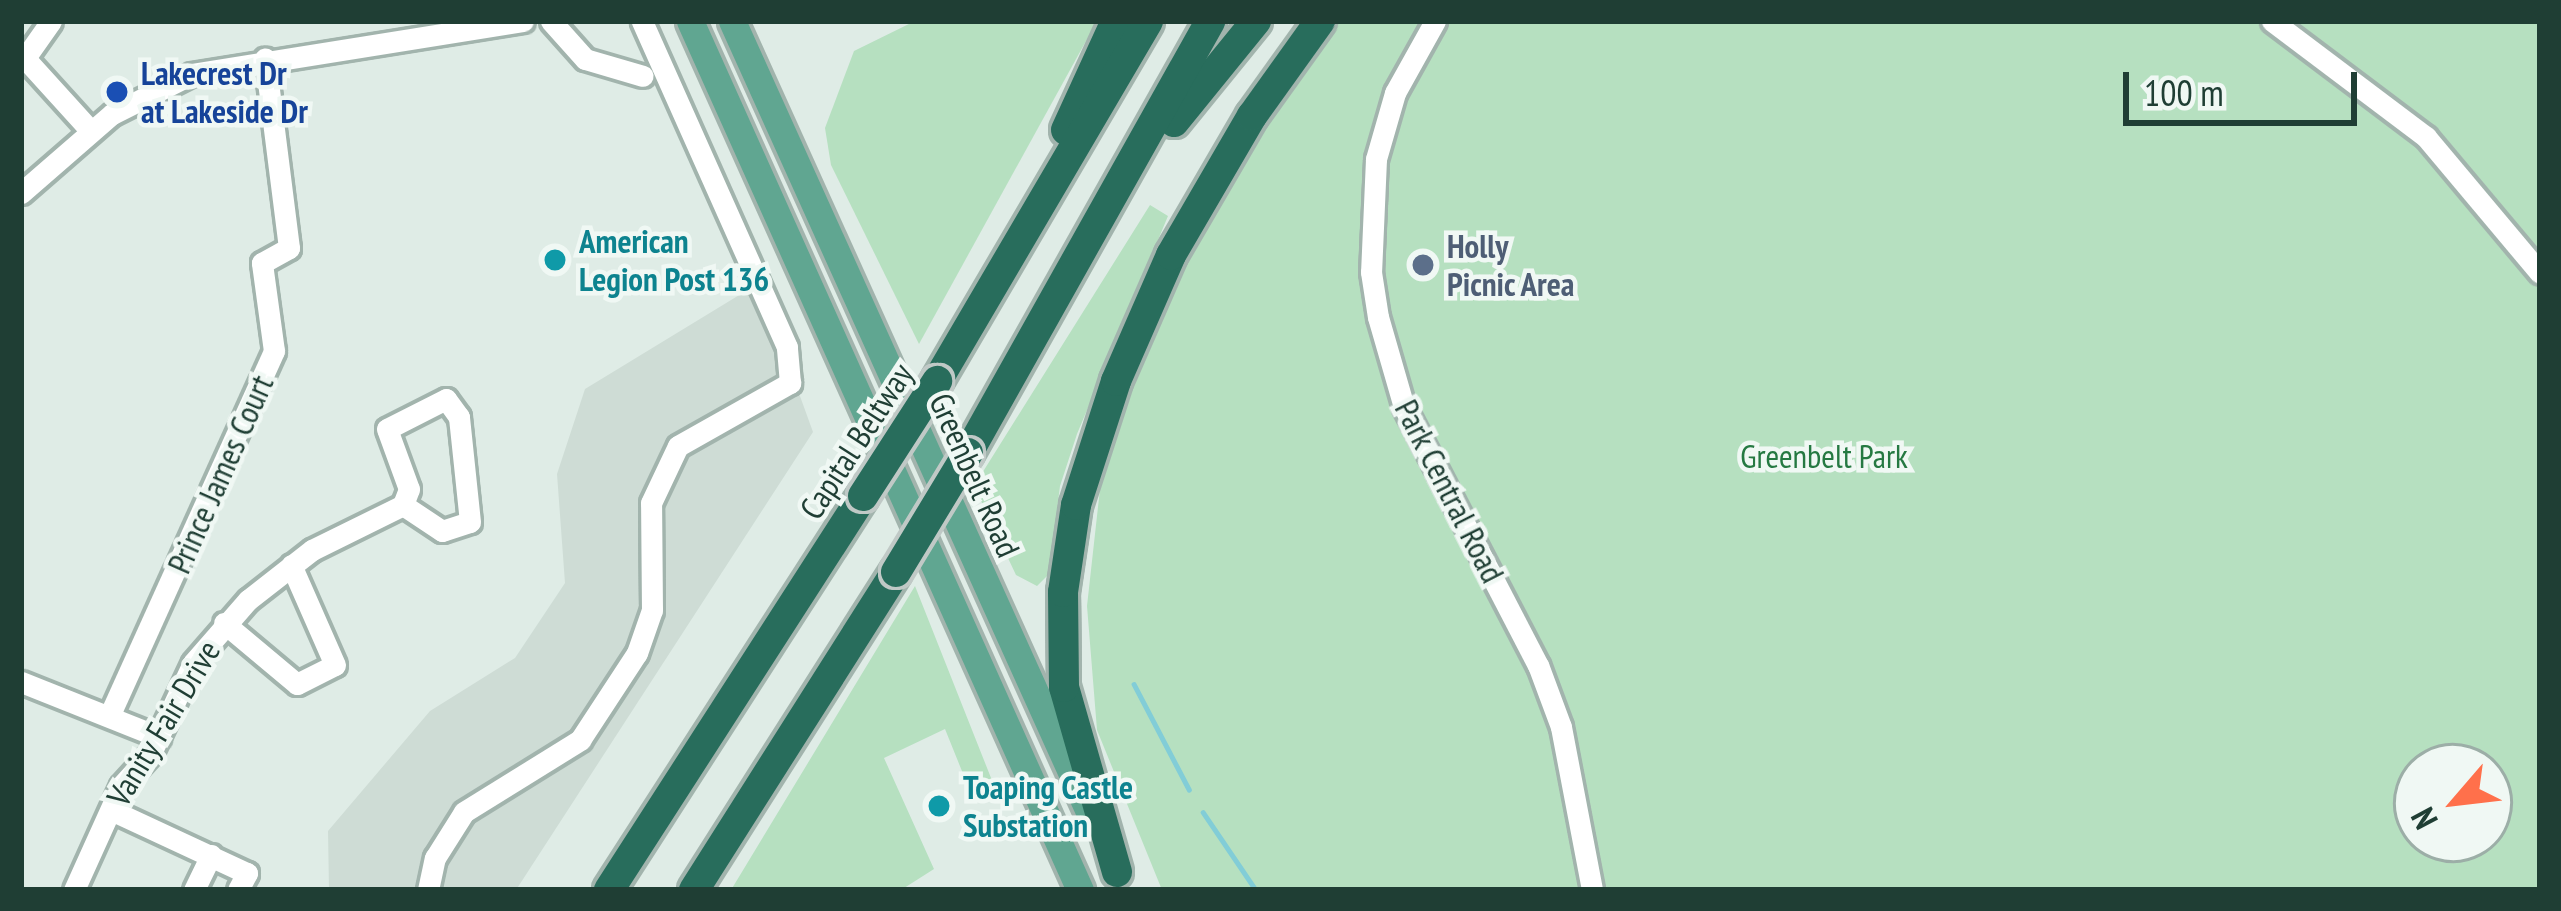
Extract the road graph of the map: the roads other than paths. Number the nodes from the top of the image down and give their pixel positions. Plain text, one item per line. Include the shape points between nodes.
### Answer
1 (51, 21) edge
2 (524, 21) edge
3 (550, 21) edge
4 (642, 21) edge
5 (690, 21) edge
6 (732, 21) edge
7 (1115, 21) edge
8 (1148, 21) edge
9 (1210, 21) edge
10 (1256, 21) edge
11 (1320, 21) edge
12 (1436, 21) edge
13 (2272, 21) edge
14 (23, 56) edge
15 (265, 59) junction
16 (643, 76) dead end
17 (90, 130) junction
18 (21, 193) edge
19 (1091, 240) junction
20 (2540, 273) edge
21 (980, 312) junction
22 (403, 505) junction
23 (291, 565) junction
24 (224, 623) junction
25 (21, 682) edge
26 (111, 712) junction
27 (159, 737) junction
28 (111, 810) junction
29 (211, 855) junction
30 (242, 881) edge
31 (1121, 881) edge
32 (74, 890) edge
33 (194, 890) edge
34 (428, 890) edge
35 (605, 890) edge
36 (694, 890) edge
37 (1080, 890) edge
38 (1592, 890) edge

1 - 14 street
2 - 15 street via 455,38
3 - 16 street via 585,59
4 - 34 street via 792,374 784,390 688,438 658,480 649,516 652,610 637,653 563,752 464,812 435,858
5 - 37 main road
6 - 31 main road, Greenbelt Road
7 - 21 highway
8 - 21 highway, Capital Beltway
9 - 19 highway
10 - 19 highway via 1203,79
11 - 31 highway via 1252,116 1171,255 1116,381 1076,505 1063,592 1064,687
12 - 38 street, Park Central Road via 1395,93 1376,159 1371,256 1378,317 1404,407 1538,665 1561,727
13 - 20 street via 2426,137
14 - 17 street
15 - 17 street via 192,74
15 - 26 street, Prince James Court via 289,248 262,263 274,351
17 - 18 street
19 - 36 highway, bridge via 896,572
21 - 35 highway, Capital Beltway, bridge
22 - 22 street via 442,531 470,522 459,417 446,399 387,429 409,489
22 - 23 street, Vanity Fair Drive
23 - 24 street, Vanity Fair Drive
23 - 24 street via 335,665 297,685
24 - 27 street, Vanity Fair Drive via 194,663
25 - 26 street
26 - 27 street
27 - 28 street, Vanity Fair Drive
28 - 29 street
28 - 32 street, Vanity Fair Drive
29 - 30 street
29 - 33 street

